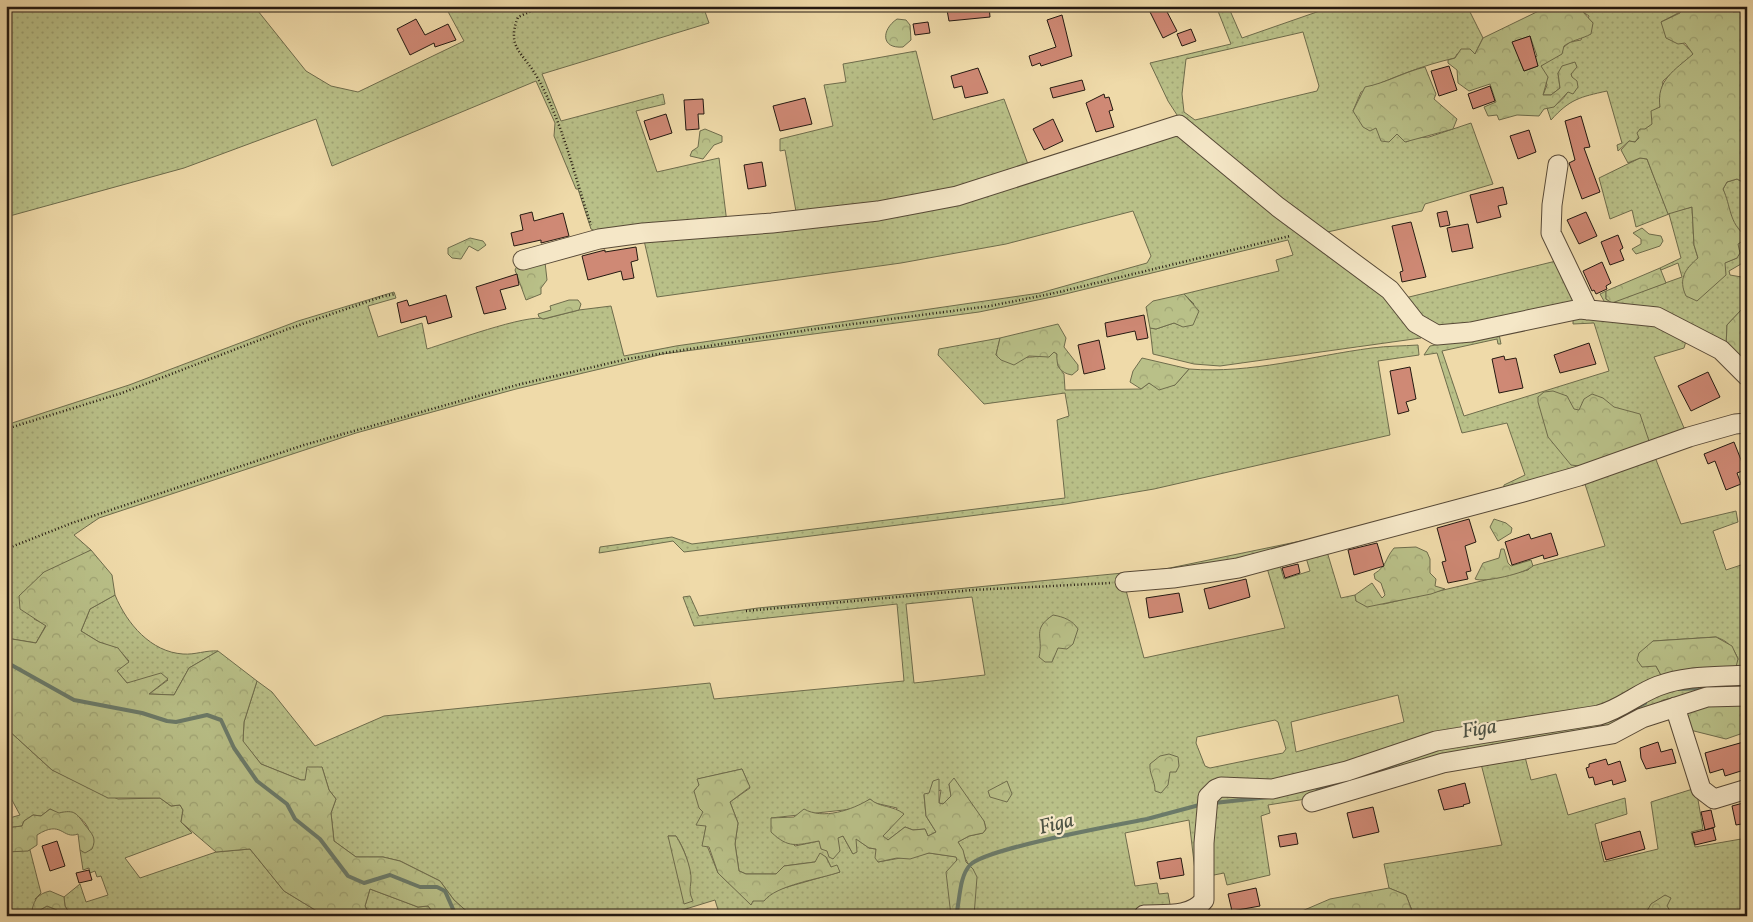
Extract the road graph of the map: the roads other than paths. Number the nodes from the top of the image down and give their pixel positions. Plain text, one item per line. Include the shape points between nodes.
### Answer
1 (1558, 165) dead end
2 (523, 260) dead end
3 (1588, 310) junction
4 (1747, 376) edge
5 (1747, 423) edge
6 (1125, 582) road end
7 (1747, 675) edge
8 (1747, 696) edge
9 (1675, 707) junction
10 (1747, 790) edge
11 (1312, 802) dead end
12 (1144, 915) edge

1 - 3 street via 1551,233
2 - 3 street via 597,240 643,232 772,223 878,211 957,196 1179,125 1278,207 1390,290 1416,323 1437,336
3 - 4 street via 1657,318 1721,350
5 - 6 street via 1695,436 1542,487 1238,568
7 - 12 street via 1691,677 1657,686 1614,712 1436,741 1346,771 1282,787 1216,789 1208,797 1204,900 1190,912
8 - 9 street via 1707,697
9 - 10 street via 1700,789 1714,799
9 - 11 street via 1642,718 1612,734 1443,763

